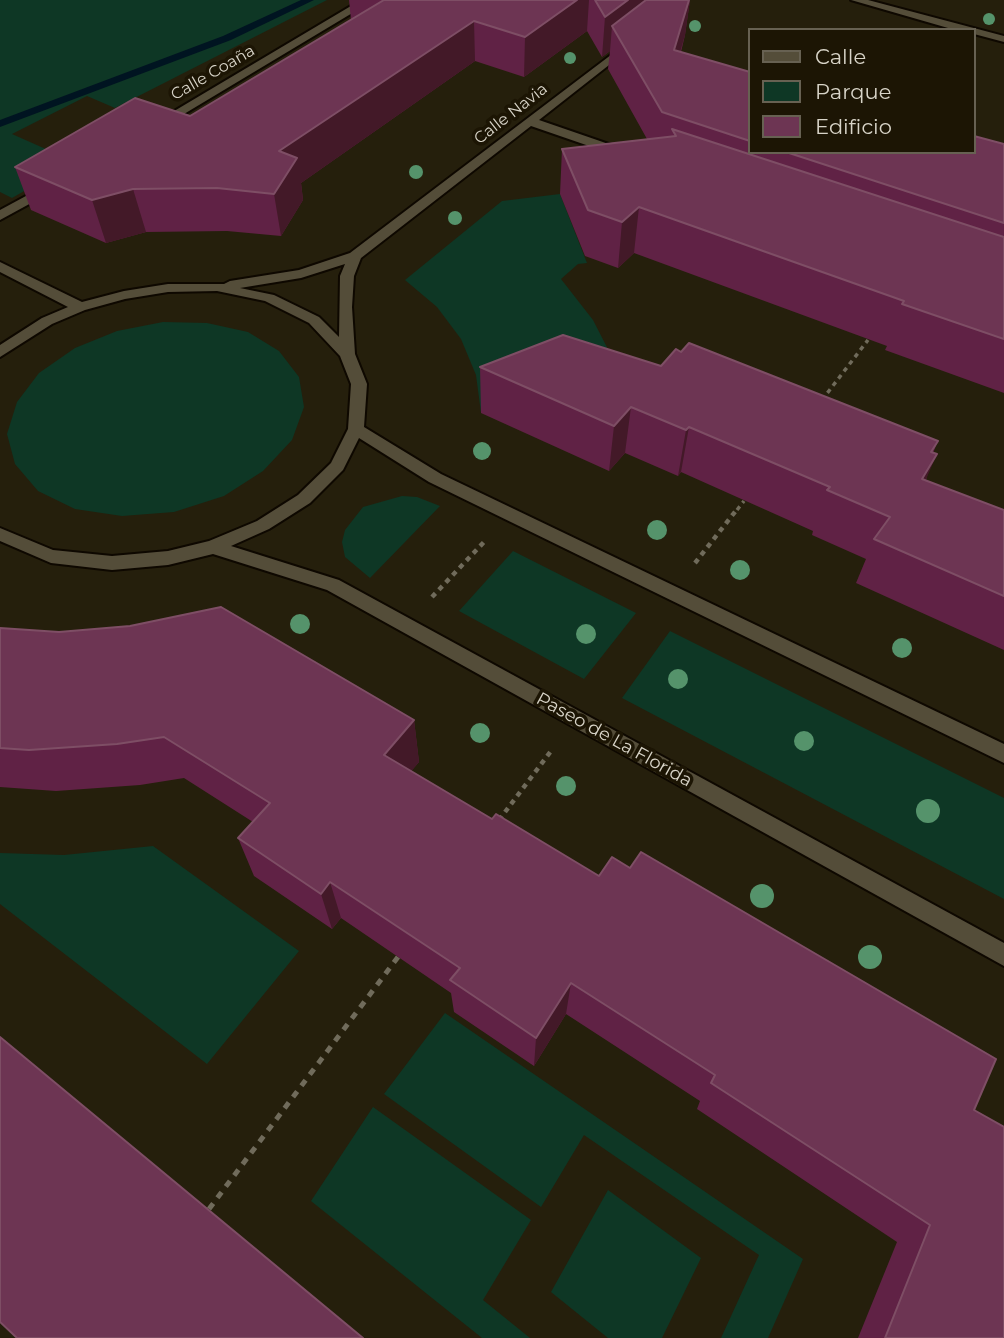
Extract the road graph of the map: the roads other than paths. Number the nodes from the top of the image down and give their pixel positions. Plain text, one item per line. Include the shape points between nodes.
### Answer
1 (369, 0) edge
2 (856, 0) edge
3 (961, 28) edge
4 (976, 32) edge
5 (643, 34) edge
6 (1004, 39) edge
7 (530, 121) junction
8 (143, 133) edge
9 (629, 155) edge
10 (60, 182) edge
11 (0, 216) edge
12 (355, 256) junction
13 (0, 266) edge
14 (217, 287) junction
15 (80, 307) junction
16 (0, 352) edge
17 (347, 354) junction
18 (356, 429) junction
19 (0, 534) edge
20 (213, 547) junction
21 (1004, 754) edge
22 (1004, 955) edge

1 - 8 street, Calle Coaña
2 - 3 street
4 - 6 street
5 - 7 street, Calle Navia
7 - 9 street
7 - 12 street, Calle Navia
10 - 11 street
12 - 14 street, Calle Navia via 301,274
12 - 17 street via 347,276
13 - 15 street
14 - 15 street via 168,288
14 - 17 street via 269,298 314,320
15 - 16 street via 47,321
17 - 18 street via 359,384
18 - 20 street via 337,466 304,499
18 - 21 street via 435,478
19 - 20 street via 51,556 112,563 168,558
20 - 22 street, Paseo de La Florida via 332,585

